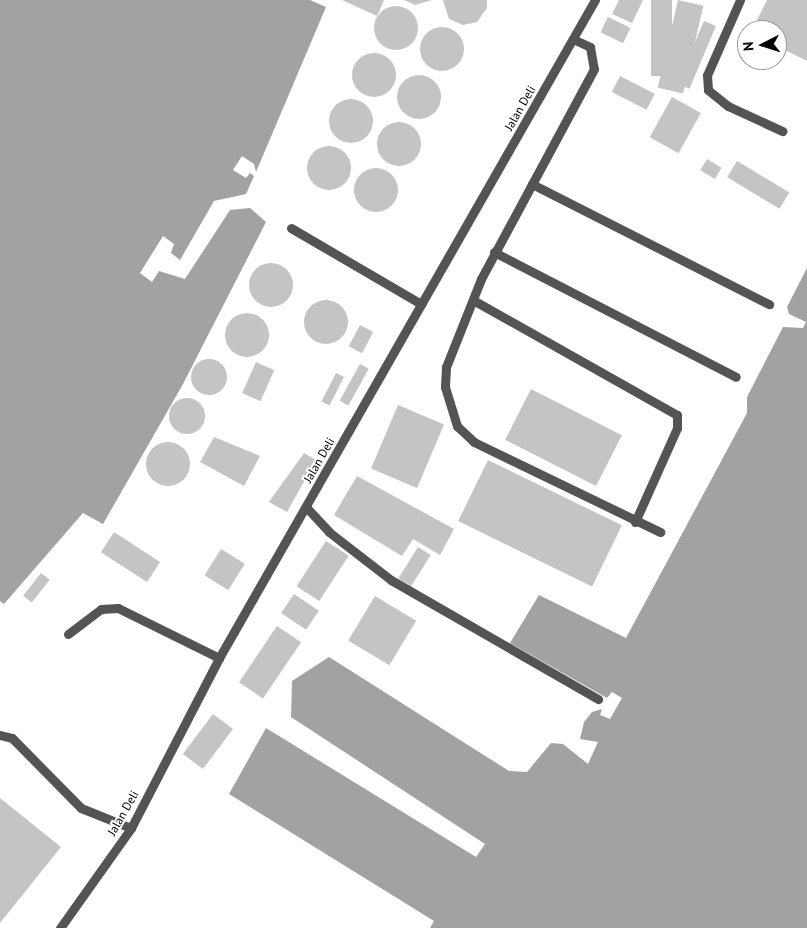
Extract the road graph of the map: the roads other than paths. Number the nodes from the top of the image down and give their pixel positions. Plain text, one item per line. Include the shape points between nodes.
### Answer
1 (595, 0) edge
2 (740, 0) edge
3 (573, 39) junction
4 (782, 132) dead end
5 (532, 184) junction
6 (291, 228) dead end
7 (494, 252) junction
8 (472, 300) junction
9 (421, 304) junction
10 (769, 304) dead end
11 (736, 377) dead end
12 (306, 507) junction
13 (636, 522) junction
14 (660, 532) dead end
15 (68, 634) dead end
16 (219, 658) junction
17 (598, 699) dead end
18 (0, 735) edge
19 (131, 828) junction
20 (60, 928) edge

1 - 3 lane, Jalan Deli
2 - 4 lane via 707,75 708,90 728,106
3 - 5 lane via 590,47 594,69
3 - 9 lane, Jalan Deli
5 - 7 lane
5 - 10 lane
6 - 9 lane
7 - 8 lane
7 - 11 lane
8 - 13 lane via 446,367 447,397 456,426 474,442
8 - 13 lane via 677,415 677,428
9 - 12 lane, Jalan Deli
12 - 16 lane, Jalan Deli
12 - 17 lane via 329,532 392,580
13 - 14 lane
15 - 16 lane via 101,609 118,608
16 - 19 lane, Jalan Deli
18 - 19 lane via 12,738 81,808
19 - 20 lane, Jalan Deli

